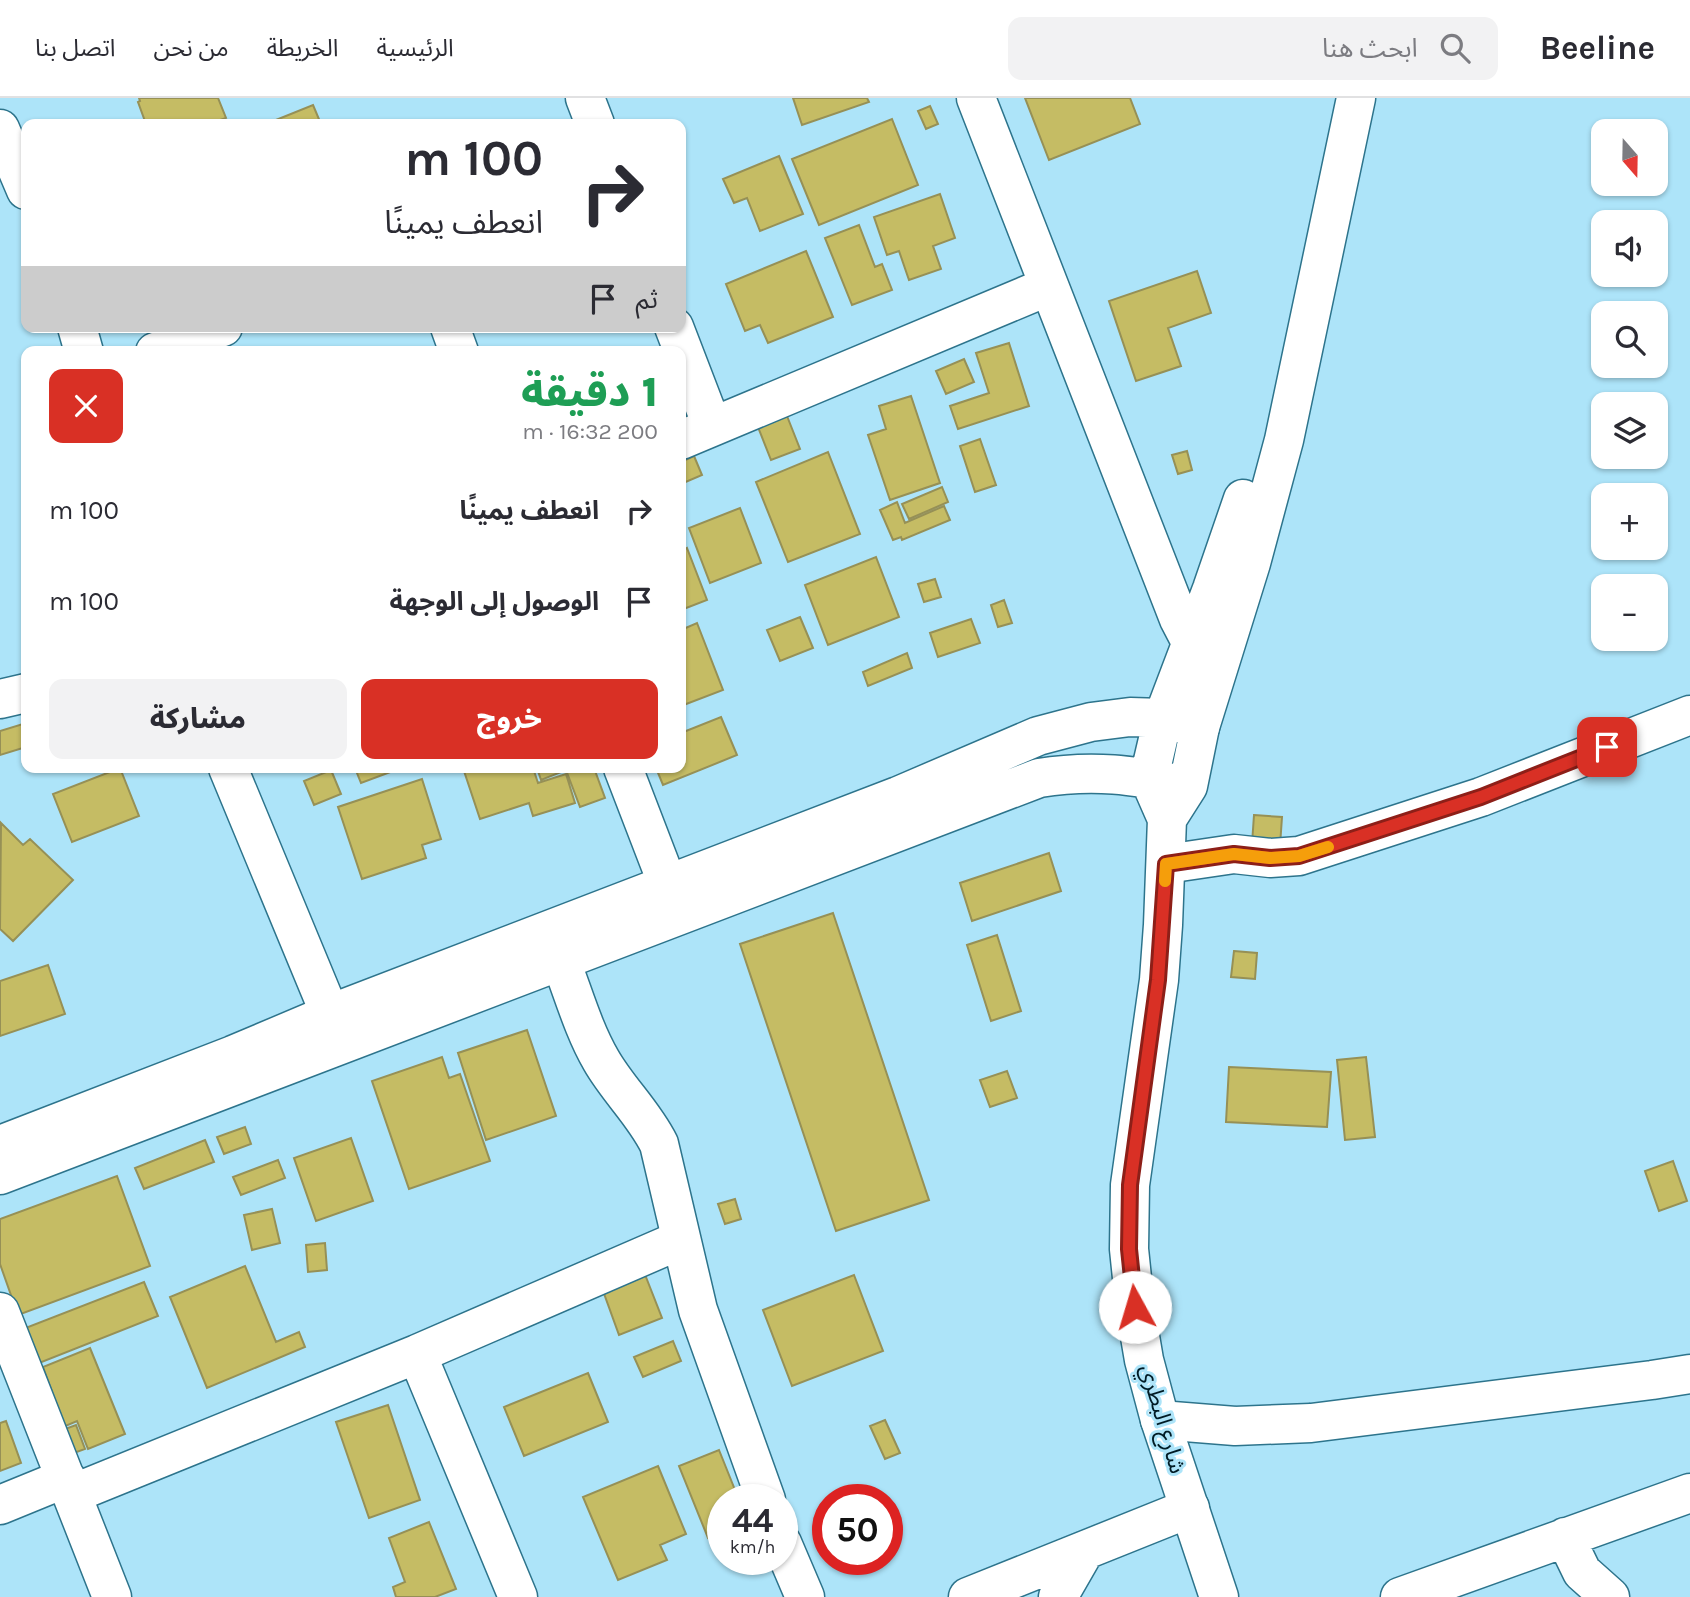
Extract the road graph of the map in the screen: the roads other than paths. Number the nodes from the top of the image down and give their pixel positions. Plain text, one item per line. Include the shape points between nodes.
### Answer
1 (586, 98) edge
2 (976, 98) edge
3 (1335, 98) edge
4 (1356, 98) edge
5 (593, 119) edge
6 (0, 129) edge
7 (21, 178) edge
8 (1049, 286) junction
9 (207, 333) edge
10 (171, 346) edge
11 (686, 382) edge
12 (697, 433) edge
13 (1206, 654) junction
14 (21, 694) edge
15 (0, 699) edge
16 (1686, 711) edge
17 (1163, 718) junction
18 (1200, 727) junction
19 (230, 773) edge
20 (625, 773) edge
21 (1149, 778) junction
22 (1188, 786) junction
23 (1167, 819) junction
24 (1166, 864) junction
25 (668, 885) junction
26 (560, 959) junction
27 (330, 1014) junction
28 (0, 1145) edge
29 (0, 1175) edge
30 (680, 1240) junction
31 (0, 1312) edge
32 (417, 1354) junction
33 (1690, 1374) edge
34 (1160, 1419) junction
35 (760, 1484) edge
36 (69, 1486) junction
37 (1690, 1493) edge
38 (0, 1506) edge
39 (1190, 1508) junction
40 (1565, 1537) junction
41 (1085, 1550) junction
42 (796, 1575) edge
43 (112, 1597) edge
44 (518, 1597) edge
45 (805, 1597) edge
46 (968, 1597) edge
47 (1058, 1597) edge
48 (1219, 1597) edge
49 (1400, 1597) edge
50 (1610, 1597) edge

1 - 5 street
2 - 8 street
3 - 13 street via 1261,440 1228,546
4 - 13 street via 1284,440 1251,563
6 - 7 street
8 - 12 street
8 - 13 street via 1164,583
9 - 10 street
11 - 12 street
13 - 17 street
13 - 18 street
14 - 15 street
16 - 24 street via 1481,797 1299,856 1234,854
17 - 18 street
17 - 21 street
17 - 25 street via 1091,722 1038,736
18 - 22 street
19 - 27 street
20 - 25 street
21 - 22 street
21 - 23 street
21 - 26 street via 1075,772 1039,778
22 - 23 street
23 - 24 street, شارع البطري
24 - 34 street, شارع البطري via 1158,980 1130,1185 1129,1249 1137,1320
25 - 27 street
26 - 29 street
26 - 30 street via 599,1056 659,1144
27 - 28 street
30 - 32 street
30 - 35 street via 698,1310
31 - 36 street
32 - 36 street
32 - 44 street
33 - 34 street via 1311,1423 1235,1426
34 - 39 street, شارع البطري
36 - 38 street
36 - 43 street
37 - 40 street
39 - 41 street
39 - 48 street, شارع البطري
40 - 49 street
40 - 50 street via 1582,1573
41 - 46 street
41 - 47 street
42 - 45 street

